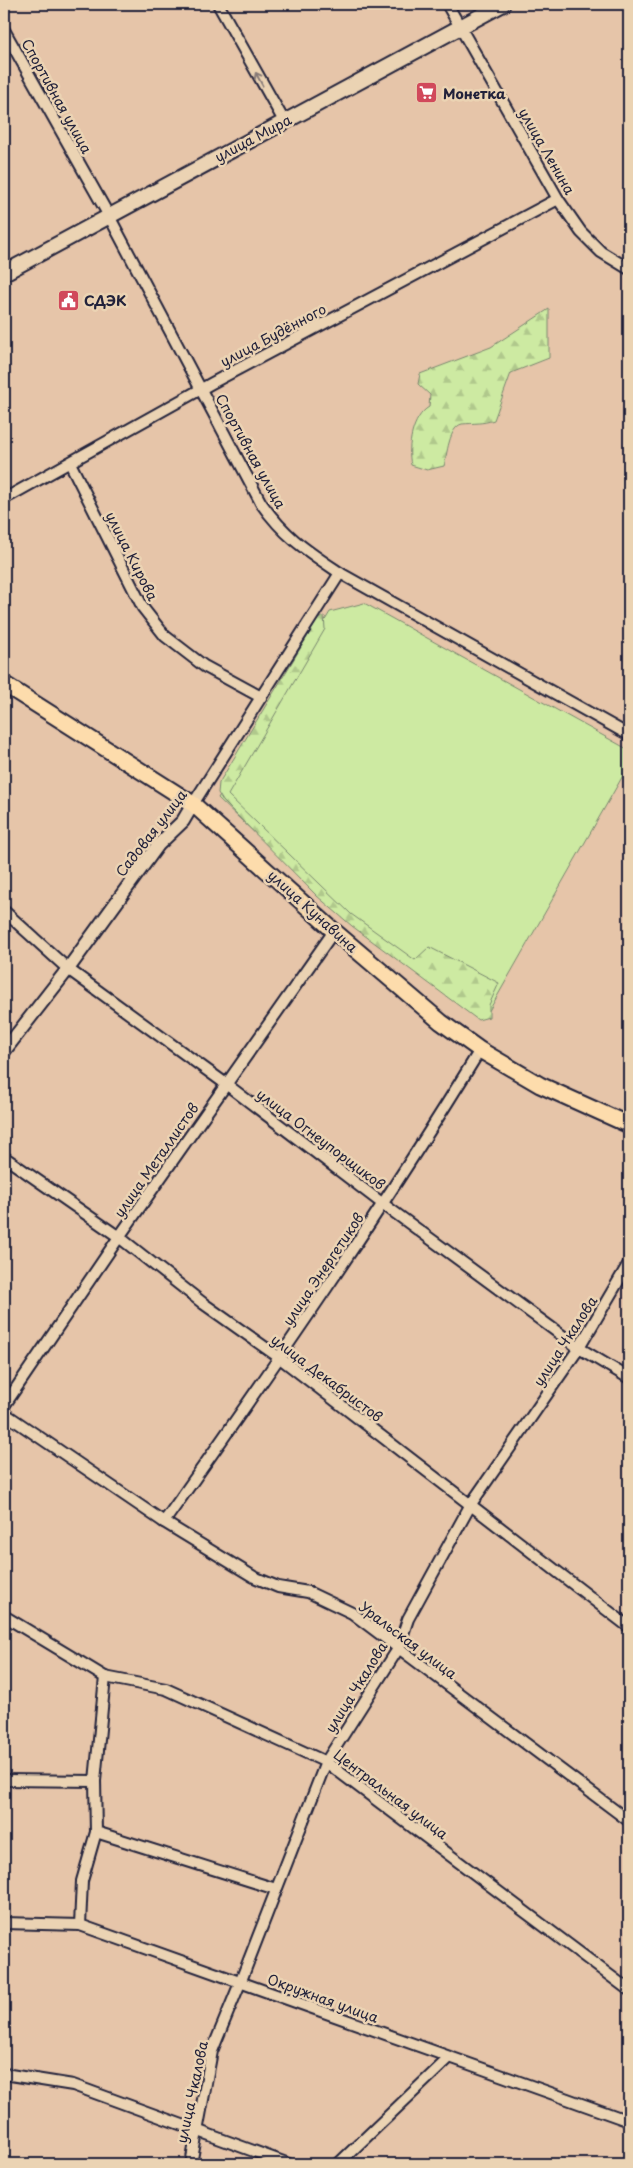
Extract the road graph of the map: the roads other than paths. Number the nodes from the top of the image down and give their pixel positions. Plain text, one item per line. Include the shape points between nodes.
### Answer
1 (218, 4) edge
2 (447, 4) edge
3 (503, 4) edge
4 (460, 27) junction
5 (4, 30) edge
6 (284, 121) junction
7 (558, 198) junction
8 (109, 216) junction
9 (629, 269) edge
10 (4, 273) edge
11 (201, 389) junction
12 (70, 463) junction
13 (4, 498) edge
14 (340, 573) junction
15 (4, 684) edge
16 (261, 697) junction
17 (629, 735) edge
18 (193, 804) junction
19 (4, 911) edge
20 (334, 931) junction
21 (68, 968) junction
22 (4, 1050) edge
23 (480, 1050) junction
24 (226, 1084) junction
25 (629, 1124) edge
26 (4, 1157) edge
27 (383, 1204) junction
28 (119, 1237) junction
29 (629, 1263) edge
30 (579, 1348) junction
31 (280, 1358) junction
32 (629, 1378) edge
33 (4, 1406) edge
34 (4, 1413) edge
35 (471, 1504) junction
36 (164, 1522) junction
37 (4, 1616) edge
38 (629, 1627) edge
39 (398, 1649) junction
40 (106, 1677) junction
41 (326, 1762) junction
42 (4, 1780) edge
43 (94, 1781) junction
44 (629, 1820) edge
45 (96, 1832) junction
46 (276, 1889) junction
47 (4, 1923) edge
48 (80, 1926) junction
49 (240, 1983) junction
50 (629, 1990) edge
51 (449, 2058) junction
52 (4, 2074) edge
53 (629, 2121) edge
54 (196, 2131) junction
55 (191, 2164) edge
56 (288, 2164) edge
57 (338, 2164) edge

6 -> 1 street
2 - 4 street, улица Ленина
3 - 4 main road, улица Мира
4 - 6 main road, улица Мира
4 - 7 street, улица Ленина
5 - 8 street, Спортивная улица
6 - 8 main road, улица Мира
7 - 9 street, улица Ленина via 581,232 601,252
7 - 11 street, улица Будённого
8 - 10 main road, улица Мира
8 - 11 street, Спортивная улица
11 - 12 street, улица Будённого
11 - 14 street, Спортивная улица via 261,503 277,526
12 - 13 street, улица Будённого
12 - 16 street, улица Кирова via 143,608 165,636 204,666
14 - 16 street, Садовая улица
14 - 17 street, Спортивная улица
15 - 18 main road, улица Кунавина
16 - 18 street, Садовая улица
18 - 20 main road, улица Кунавина
18 - 21 street, Садовая улица via 183,821 158,845
19 - 21 street, улица Огнеупорщиков
20 - 23 main road, улица Кунавина via 441,1022
20 - 24 street, улица Металлистов
21 - 22 street, Садовая улица
21 - 24 street, улица Огнеупорщиков
23 - 25 main road, улица Кунавина via 540,1085
23 - 27 street, улица Энергетиков
24 - 27 street, улица Огнеупорщиков
24 - 28 street, улица Металлистов
26 - 28 street, улица Декабристов
27 - 30 street, улица Огнеупорщиков
27 - 31 street, улица Энергетиков
28 - 31 street, улица Декабристов
28 - 33 street, улица Металлистов
29 - 30 street, улица Чкалова
30 - 32 street, улица Огнеупорщиков
30 - 35 street, улица Чкалова
31 - 35 street, улица Декабристов
31 - 36 street, улица Энергетиков
34 - 36 street, Уральская улица
35 - 38 street, улица Декабристов
35 - 39 street, улица Чкалова via 408,1619
36 - 39 street, Уральская улица via 254,1577 278,1587 308,1592 352,1613
37 - 40 street, Центральная улица
39 - 41 street, улица Чкалова
39 - 44 street, Уральская улица
40 - 41 street, Центральная улица via 166,1689
40 - 43 street
41 - 46 street, улица Чкалова
41 - 50 street, Центральная улица
42 - 43 street
43 - 45 street
45 - 46 street
45 - 48 street via 82,1881
46 - 49 street, улица Чкалова
47 - 48 street, Окружная улица
48 - 49 street, Окружная улица
49 - 51 street, Окружная улица
49 - 54 street, улица Чкалова via 212,2050
51 - 53 street, Окружная улица
51 - 57 street
52 - 54 street via 73,2085
54 - 55 street, улица Чкалова
54 - 56 street

